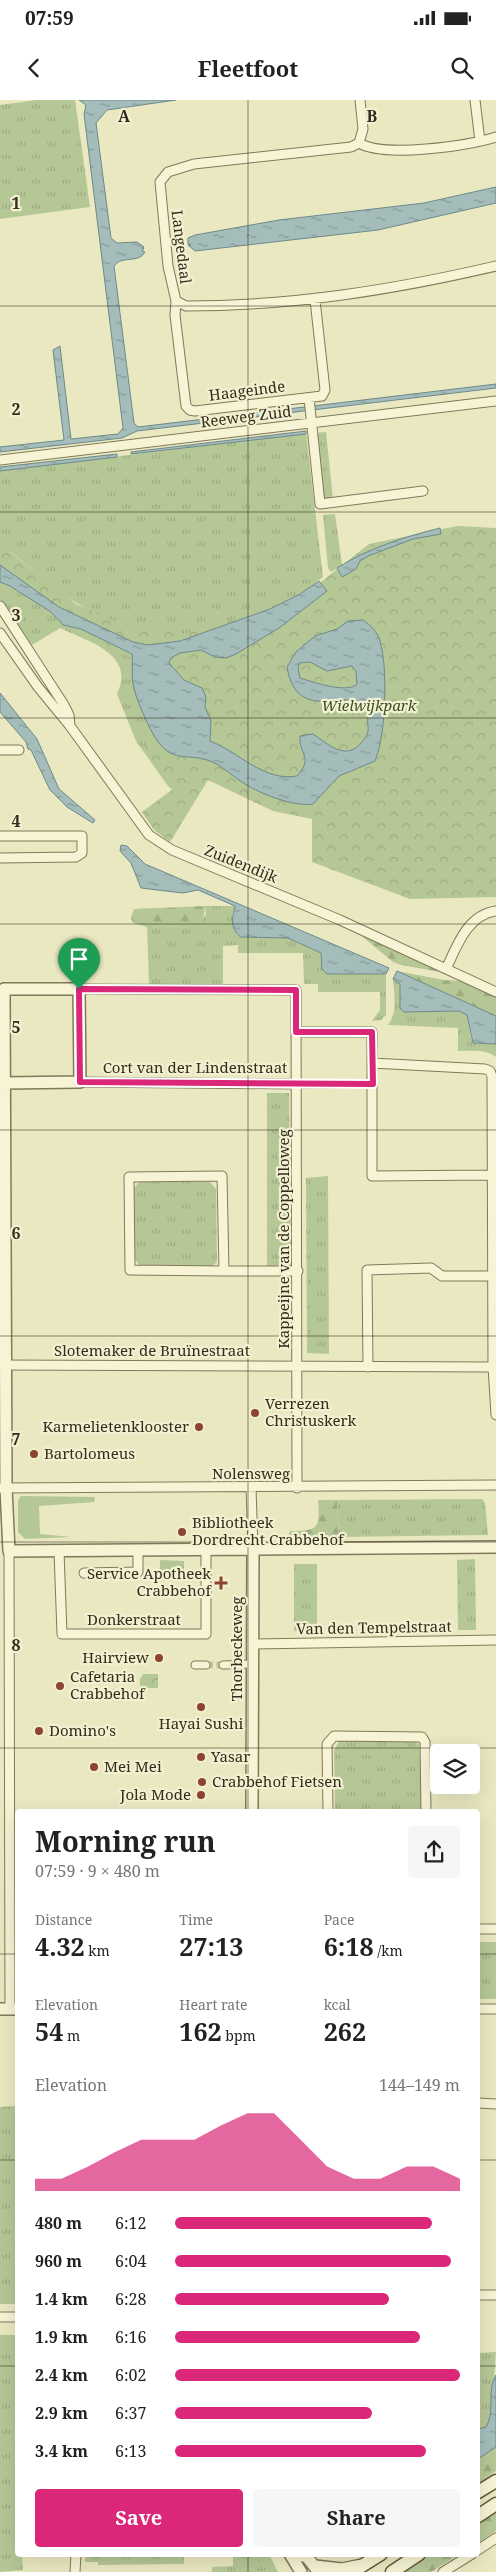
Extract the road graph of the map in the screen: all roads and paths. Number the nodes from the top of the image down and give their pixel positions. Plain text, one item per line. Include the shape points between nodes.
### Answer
1 (360, 100) edge
2 (475, 100) edge
3 (496, 137) edge
4 (480, 141) junction
5 (359, 143) junction
6 (496, 266) edge
7 (315, 300) junction
8 (176, 301) junction
9 (309, 401) junction
10 (496, 401) edge
11 (311, 419) junction
12 (0, 460) edge
13 (423, 491) dead end
14 (0, 606) edge
15 (0, 633) edge
16 (70, 726) junction
17 (0, 750) edge
18 (19, 750) dead end
19 (0, 836) edge
20 (0, 858) edge
21 (496, 911) edge
22 (446, 969) junction
23 (79, 989) junction
24 (2, 990) edge
25 (496, 992) edge
26 (296, 1032) junction
27 (372, 1063) junction
28 (80, 1082) junction
29 (2, 1083) edge
30 (296, 1084) junction
31 (373, 1084) junction
32 (493, 1142) edge
33 (491, 1175) junction
34 (494, 1201) edge
35 (494, 1261) edge
36 (224, 1271) junction
37 (298, 1271) junction
38 (3, 1273) edge
39 (492, 1276) junction
40 (494, 1320) edge
41 (3, 1365) edge
42 (299, 1366) junction
43 (368, 1367) junction
44 (493, 1367) junction
45 (495, 1379) edge
46 (496, 1414) edge
47 (496, 1485) edge
48 (251, 1487) junction
49 (3, 1488) edge
50 (298, 1488) junction
51 (496, 1547) edge
52 (253, 1549) junction
53 (206, 1550) junction
54 (8, 1551) junction
55 (59, 1551) junction
56 (138, 1551) junction
57 (84, 1573) dead end
58 (496, 1640) edge
59 (252, 1644) junction
60 (252, 1664) junction
61 (195, 1665) dead end
62 (206, 1665) tunnel mouth
63 (223, 1665) tunnel mouth
64 (252, 1809) edge
65 (328, 1809) edge
66 (426, 1809) edge
67 (14, 1919) edge
68 (480, 1929) edge
69 (496, 1929) edge
70 (14, 1968) edge
71 (9, 2009) edge
72 (480, 2009) edge
73 (496, 2009) edge
74 (480, 2103) edge
75 (496, 2104) edge
76 (496, 2294) edge
77 (480, 2295) edge
78 (0, 2317) edge
79 (15, 2317) edge
80 (496, 2480) edge
81 (480, 2491) edge
82 (496, 2504) edge
83 (480, 2515) edge
84 (496, 2538) edge
85 (480, 2549) edge
86 (76, 2557) edge
87 (289, 2557) edge
88 (291, 2557) edge
89 (308, 2557) edge
90 (376, 2557) edge
91 (415, 2557) edge
92 (468, 2557) edge
93 (358, 2568) edge
94 (317, 2569) edge
95 (448, 2571) edge
96 (75, 2572) edge
97 (291, 2572) edge
98 (301, 2572) edge
99 (392, 2572) edge

1 - 5 street via 363,129
2 - 4 street
3 - 4 street
4 - 5 street via 399,150 368,148
5 - 8 street, Langedaal via 351,147 194,164 168,172 160,182 168,266
6 - 7 street, Langedaal via 417,284
7 - 8 street, Langedaal via 192,306
7 - 9 street via 325,390 322,396
8 - 9 street, Haageinde via 186,406 190,410
9 - 11 street
10 - 11 street, Reeweg Zuid
11 - 12 street, Reeweg Zuid
11 - 13 street via 320,504
14 - 16 street, Zuidendijk via 64,705
15 - 16 street, Zuidendijk via 38,688
16 - 22 street, Zuidendijk via 149,835 172,850 340,920
17 - 18 street
19 - 20 street via 82,836 82,853 76,858
21 - 22 street via 473,920
22 - 25 street, Zuidendijk
23 - 24 street
23 - 26 street, Kappeijne van de Coppelloweg via 296,990
23 - 28 street
24 - 29 street
26 - 27 street via 372,1032
26 - 30 street, Kappeijne van de Coppelloweg
27 - 31 street
27 - 32 street via 490,1071
28 - 29 street, Cort van der Lindenstraat
28 - 30 street, Cort van der Lindenstraat
29 - 38 street
30 - 31 street
30 - 37 street, Kappeijne van de Coppelloweg
31 - 33 street via 372,1176
32 - 33 street
33 - 34 street
34 - 35 street
35 - 39 street
36 - 36 street via 222,1176 129,1177 130,1270
36 - 37 street
37 - 42 street, Kappeijne van de Coppelloweg
38 - 41 street
39 - 40 street
39 - 43 street via 442,1276 431,1268 367,1270
40 - 44 street
41 - 42 street, Slotemaker de Bruïnestraat
41 - 49 street
42 - 43 street, Slotemaker de Bruïnestraat
42 - 50 street, Kappeijne van de Coppelloweg
43 - 44 street, Slotemaker de Bruïnestraat
44 - 45 street
45 - 46 street
47 - 50 street, Nolensweg
48 - 49 street, Nolensweg
48 - 50 street, Nolensweg
48 - 52 street, Thorbeckeweg
49 - 54 street
51 - 52 street
52 - 53 street
52 - 59 street, Thorbeckeweg
53 - 55 street, Donkerstraat via 206,1634 62,1634
53 - 56 street
54 - 55 street
54 - 67 street
55 - 56 street
56 - 57 street via 138,1572
58 - 59 street, Van den Tempelstraat
59 - 60 street, Thorbeckeweg
60 - 63 street
60 - 64 street, Thorbeckeweg
61 - 62 street
65 - 66 street via 327,1744 334,1736 422,1737 425,1742
67 - 70 street
68 - 69 street
70 - 71 street
72 - 73 street
74 - 75 street
76 - 77 street
78 - 79 street
80 - 81 main road
82 - 83 main road
84 - 85 street
86 - 96 street
87 - 97 street
88 - 98 street
89 - 94 street
90 - 93 main road
91 - 99 main road
92 - 95 street
93 - 94 street

